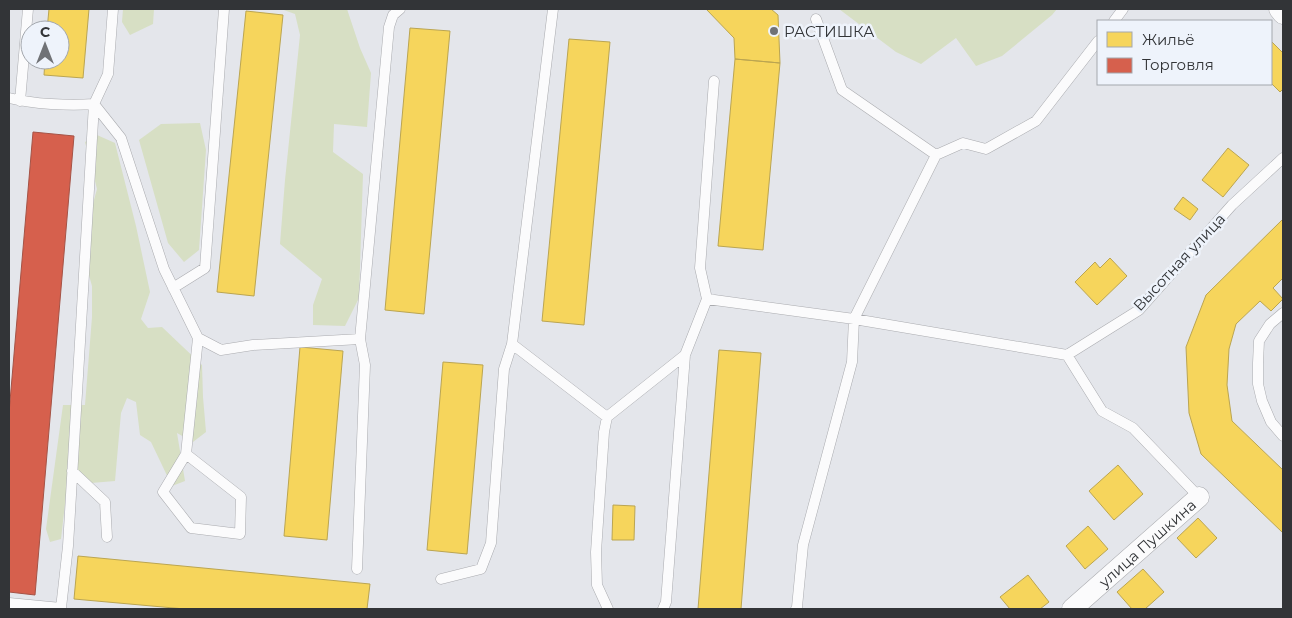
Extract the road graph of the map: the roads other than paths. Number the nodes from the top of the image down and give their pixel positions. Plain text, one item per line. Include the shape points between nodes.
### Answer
1 (28, 9) edge
2 (113, 9) edge
3 (224, 9) edge
4 (400, 9) edge
5 (552, 9) edge
6 (1124, 9) edge
7 (1279, 9) edge
8 (1283, 14) edge
9 (816, 19) dead end
10 (1115, 20) edge
11 (1097, 42) edge
12 (714, 81) dead end
13 (9, 98) edge
14 (20, 101) junction
15 (94, 104) junction
16 (936, 155) junction
17 (1283, 158) edge
18 (173, 288) junction
19 (707, 298) junction
20 (1283, 313) edge
21 (854, 319) junction
22 (198, 338) junction
23 (360, 339) junction
24 (512, 344) junction
25 (685, 355) junction
26 (1066, 355) junction
27 (607, 416) junction
28 (1283, 436) edge
29 (186, 454) junction
30 (72, 471) junction
31 (1199, 497) joint
32 (107, 537) dead end
33 (357, 569) dead end
34 (441, 580) dead end
35 (9, 603) edge
36 (61, 609) edge
37 (608, 609) edge
38 (663, 609) edge
39 (796, 609) edge
40 (1072, 609) edge

1 - 14 lane
2 - 15 lane via 108,74
3 - 18 lane via 205,268
4 - 23 lane via 393,15 389,27
5 - 24 lane
6 - 10 lane
7 - 8 street
9 - 16 lane via 842,90
11 - 16 lane via 1036,121 986,149 963,143
12 - 19 lane via 700,268
13 - 14 lane
14 - 15 lane via 80,106
15 - 18 lane via 121,138 164,270
15 - 30 lane
16 - 21 lane
17 - 26 lane, Высотная улица via 1232,205 1139,310
18 - 22 lane
19 - 21 lane
19 - 25 lane
20 - 28 lane via 1259,340 1258,363 1262,401 1271,422
21 - 26 lane
21 - 39 lane via 852,362 802,545
22 - 23 lane via 221,350
22 - 29 lane
23 - 33 lane via 365,365
24 - 27 lane
24 - 34 lane via 504,369 491,543 480,569
25 - 27 lane
25 - 38 lane
26 - 31 lane via 1102,411 1133,428
27 - 37 lane via 596,552 597,585
29 - 29 lane via 241,498 240,534 191,528 163,492
30 - 32 lane via 105,502
30 - 36 lane
31 - 40 street, улица Пушкина
35 - 36 lane

